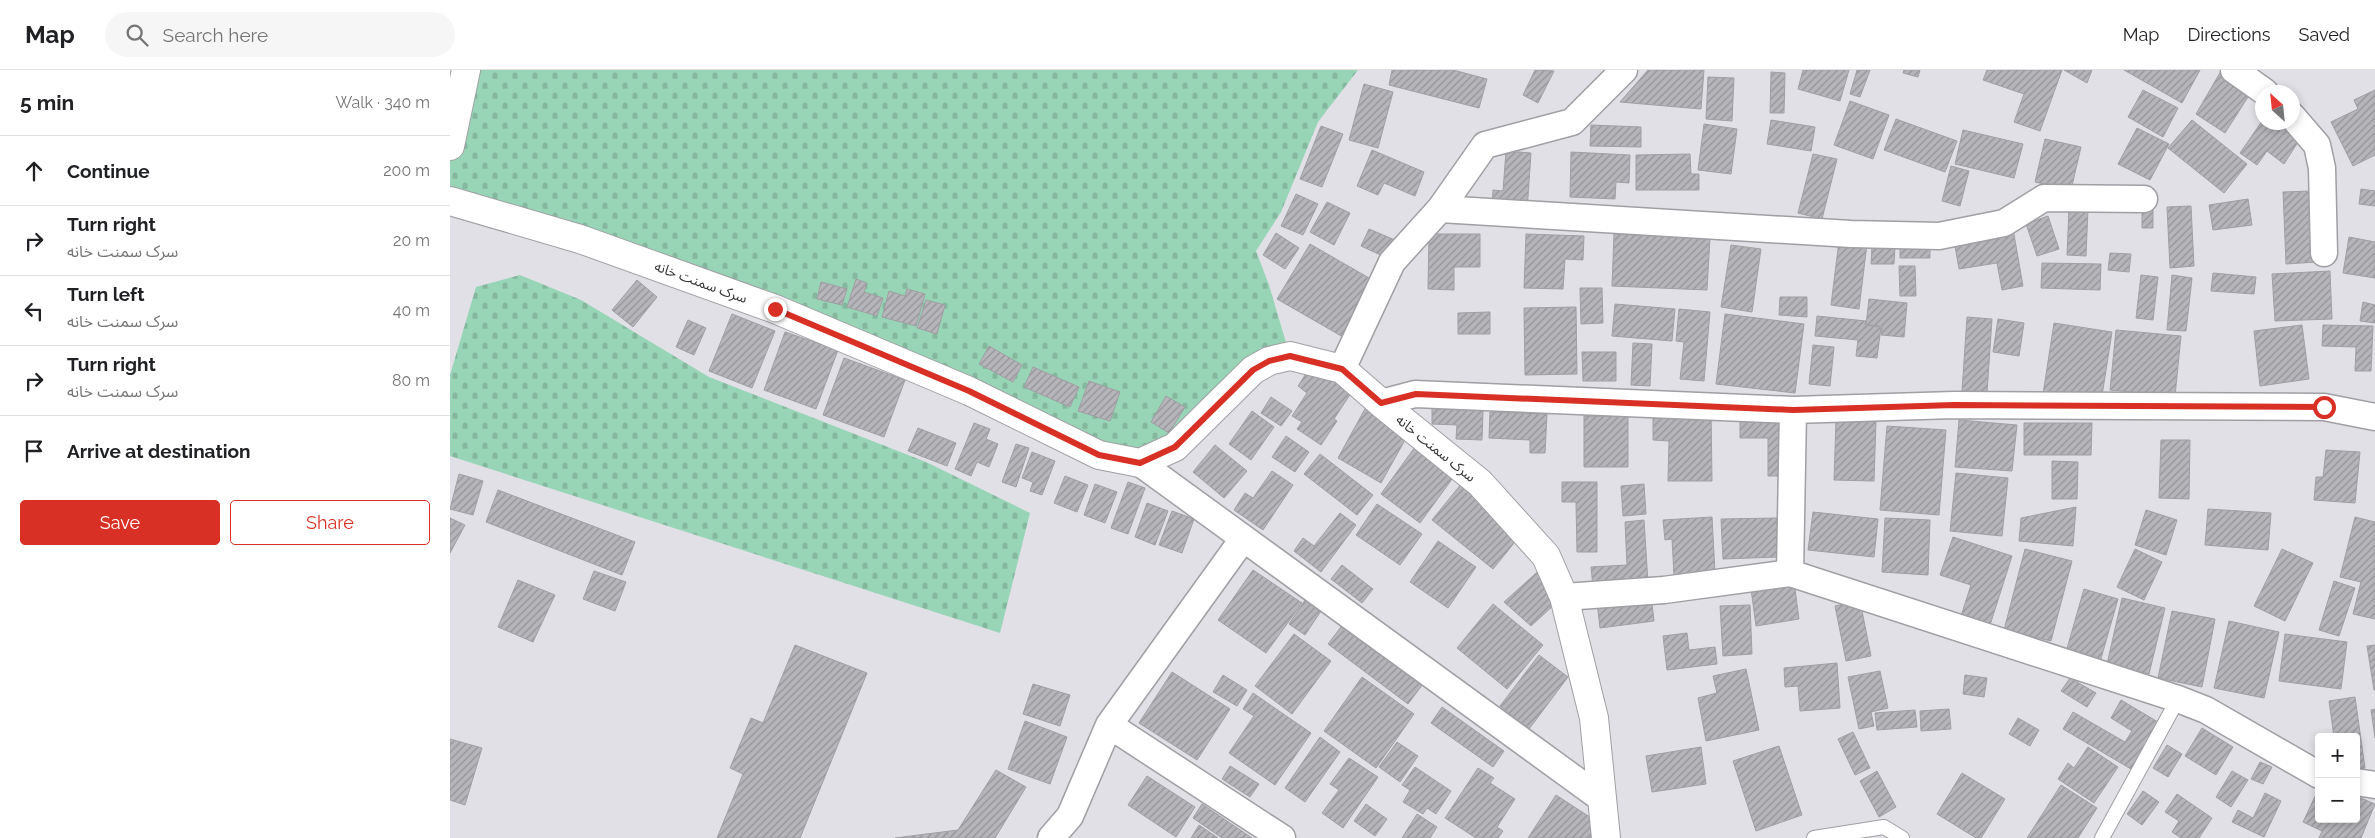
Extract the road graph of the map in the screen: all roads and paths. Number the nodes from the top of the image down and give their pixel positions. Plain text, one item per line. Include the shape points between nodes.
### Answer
1 (466, 70) edge
2 (1624, 70) edge
3 (2234, 70) edge
4 (2255, 85) edge
5 (2300, 125) edge
6 (450, 146) edge
7 (2144, 199) dead end
8 (450, 201) edge
9 (1440, 209) junction
10 (2324, 253) dead end
11 (1342, 369) junction
12 (1381, 403) junction
13 (1793, 410) junction
14 (2375, 417) edge
15 (1140, 463) junction
16 (1243, 539) junction
17 (1790, 573) junction
18 (1564, 596) junction
19 (2178, 699) junction
20 (1109, 725) junction
21 (2315, 773) edge
22 (2360, 783) edge
23 (2375, 785) edge
24 (1602, 799) junction
25 (2110, 835) edge
26 (1051, 838) edge
27 (1282, 838) edge
28 (1606, 838) edge
29 (1814, 838) edge
30 (1902, 838) edge

1 - 6 street
2 - 9 street via 1572,122 1485,145
3 - 4 street
5 - 10 street via 2317,145 2322,168
7 - 9 street via 2044,198 2004,223 1938,236 1851,234
8 - 15 street, سرک سمنت خانه via 580,240 775,309 969,391 1099,455
9 - 11 street via 1392,262
11 - 12 street, سرک سمنت خانه
11 - 15 street, سرک سمنت خانه via 1290,356 1269,361 1253,370 1175,447
12 - 13 street via 1416,394
12 - 18 street, سرک سمنت خانه via 1480,483 1546,556
13 - 14 street via 1954,405 2314,407
13 - 17 street
15 - 16 street
16 - 20 street
16 - 24 street
17 - 18 street via 1664,590
17 - 19 street
18 - 24 street, سرک سمنت خانه via 1594,718
19 - 21 street via 2206,710
19 - 25 lane
20 - 26 street via 1070,816
20 - 27 street
22 - 23 street
24 - 28 street, سرک سمنت خانه
29 - 30 lane via 1884,827

